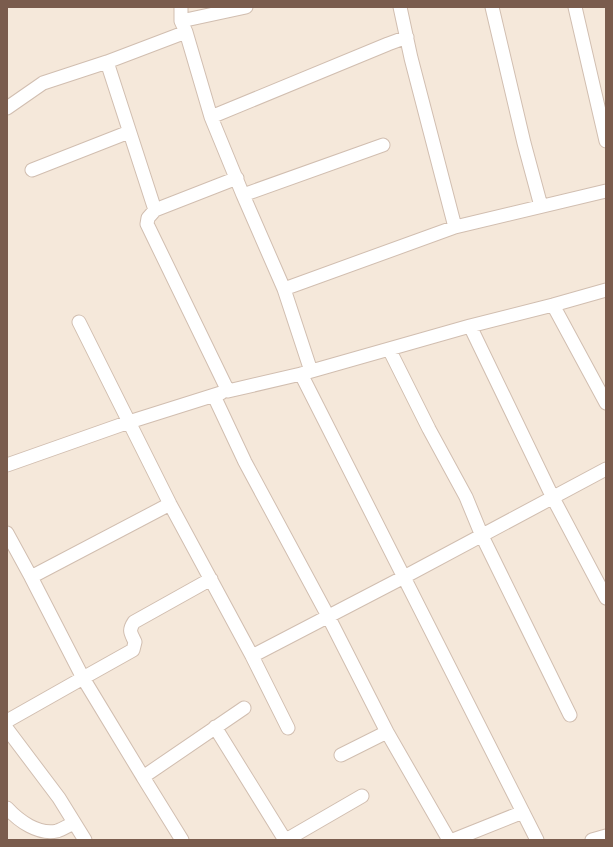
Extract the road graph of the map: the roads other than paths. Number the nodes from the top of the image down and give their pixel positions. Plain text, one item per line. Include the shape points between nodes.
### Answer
1 (181, 7) edge
2 (246, 7) edge
3 (400, 7) edge
4 (492, 7) edge
5 (575, 7) edge
6 (184, 27) junction
7 (407, 38) junction
8 (107, 62) junction
9 (7, 108) edge
10 (212, 117) junction
11 (129, 132) junction
12 (606, 141) edge
13 (383, 145) dead end
14 (32, 170) dead end
15 (236, 178) junction
16 (606, 191) edge
17 (243, 195) junction
18 (541, 206) junction
19 (155, 210) junction
20 (455, 227) junction
21 (284, 289) junction
22 (606, 290) edge
23 (553, 305) junction
24 (79, 322) dead end
25 (470, 326) junction
26 (389, 349) junction
27 (306, 372) junction
28 (228, 391) junction
29 (214, 396) junction
30 (606, 403) edge
31 (130, 422) junction
32 (7, 465) edge
33 (606, 469) edge
34 (553, 498) junction
35 (170, 504) junction
36 (7, 533) edge
37 (482, 536) junction
38 (31, 577) junction
39 (404, 577) junction
40 (211, 579) junction
41 (606, 598) edge
42 (328, 616) junction
43 (252, 656) junction
44 (83, 678) junction
45 (244, 708) dead end
46 (570, 715) dead end
47 (7, 720) edge
48 (215, 727) junction
49 (288, 728) dead end
50 (7, 729) edge
51 (387, 732) junction
52 (341, 755) dead end
53 (143, 777) junction
54 (362, 796) dead end
55 (7, 808) edge
56 (523, 812) junction
57 (74, 823) junction
58 (606, 836) edge
59 (85, 840) edge
60 (182, 840) edge
61 (286, 840) edge
62 (449, 840) edge
63 (453, 840) edge
64 (537, 840) edge
65 (592, 840) edge

1 - 6 street
2 - 6 street
3 - 7 street
4 - 18 street
5 - 12 street
6 - 8 street
6 - 10 street
7 - 10 street
7 - 20 street
8 - 9 street via 43,82
8 - 11 street
10 - 15 street
11 - 14 street
11 - 19 street
13 - 17 street
15 - 17 street
15 - 19 street
16 - 18 street
17 - 21 street
18 - 20 street
19 - 28 street via 148,218 147,224
20 - 21 street
21 - 27 street
22 - 23 street
23 - 25 street
23 - 30 street
24 - 31 street
25 - 26 street
25 - 34 street
26 - 27 street
26 - 37 street via 466,497
27 - 28 street
27 - 39 street
28 - 29 street
29 - 31 street
29 - 42 street via 245,462
31 - 32 street
31 - 35 street
33 - 34 street
34 - 37 street
34 - 41 street
35 - 38 street
35 - 40 street
36 - 38 street
37 - 39 street
37 - 46 street
38 - 44 street
39 - 42 street
39 - 56 street
40 - 43 street
40 - 44 street via 134,622 130,627 135,642 133,650
42 - 43 street
42 - 51 street
43 - 49 street
44 - 47 street
44 - 53 street
45 - 48 street
48 - 53 street
48 - 61 street
50 - 57 street via 59,798
51 - 52 street
51 - 62 street
53 - 60 street
54 - 61 street
55 - 57 street via 22,823 42,830 56,831
56 - 63 street
56 - 64 street
57 - 59 street
58 - 65 street

